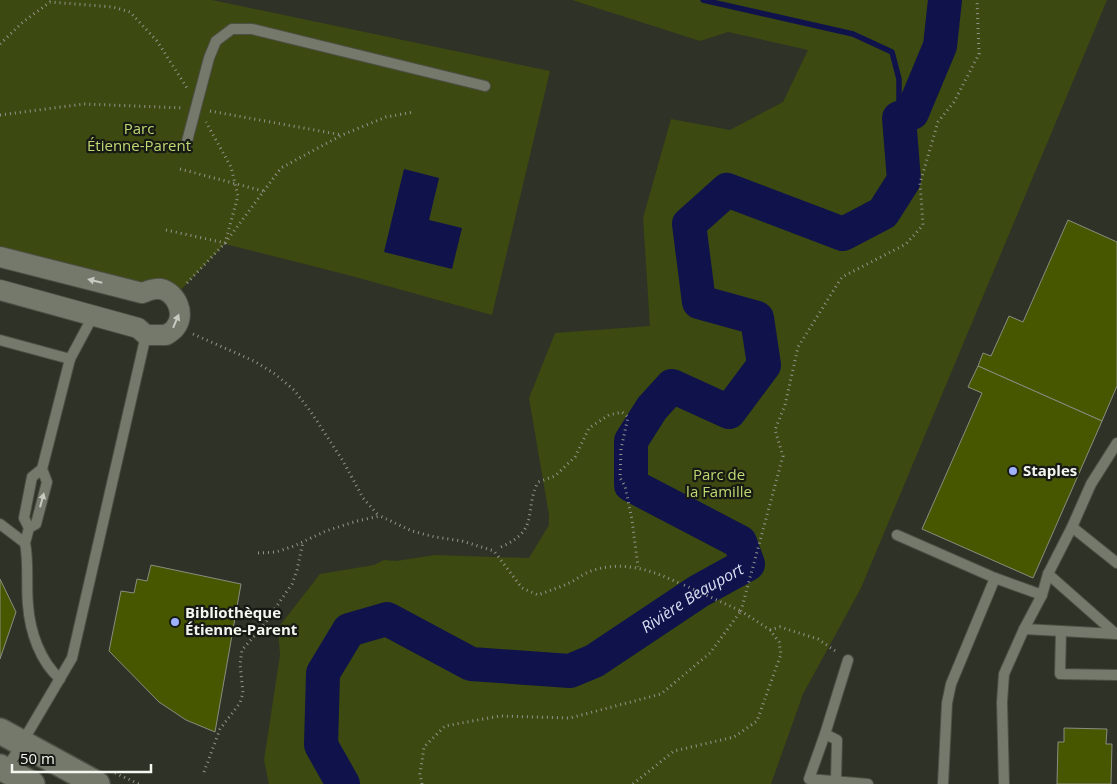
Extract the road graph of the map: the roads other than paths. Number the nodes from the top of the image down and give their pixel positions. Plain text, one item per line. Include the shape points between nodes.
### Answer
1 (485, 86) dead end
2 (186, 145) dead end
3 (0, 257) edge
4 (0, 290) edge
5 (93, 316) junction
6 (146, 334) junction
7 (0, 340) edge
8 (70, 359) junction
9 (1117, 444) edge
10 (42, 469) junction
11 (0, 524) edge
12 (1072, 527) junction
13 (29, 528) junction
14 (897, 535) dead end
15 (25, 543) junction
16 (1117, 563) edge
17 (1048, 574) junction
18 (995, 578) junction
19 (1042, 595) junction
20 (1024, 629) junction
21 (1060, 631) junction
22 (1116, 634) edge
23 (848, 660) road end
24 (1117, 675) edge
25 (60, 679) junction
26 (0, 731) edge
27 (825, 734) junction
28 (22, 743) junction
29 (3, 769) edge
30 (836, 780) junction
31 (32, 784) edge
32 (97, 784) edge
33 (868, 784) edge
34 (943, 784) edge
35 (1004, 784) edge

1 - 2 lane via 252,29 232,29 216,40
6 -> 3 street via 166,335 176,327 180,311 174,297 162,289 142,293
4 - 5 street
5 - 6 street via 138,328
5 - 8 lane
6 - 25 lane via 72,658
7 - 8 lane
8 - 10 lane
9 - 12 lane via 1091,484
13 -> 10 lane via 36,524 47,482
10 - 13 lane via 32,477 24,518
11 - 15 lane
12 - 16 lane
12 - 17 lane
13 - 15 lane
14 - 18 lane
15 - 25 lane via 30,621 42,658
17 - 19 lane
17 - 22 lane
18 - 19 lane
18 - 34 lane via 951,684
19 - 20 lane
20 - 21 lane
20 - 35 lane via 1004,674
21 - 22 lane
21 - 24 lane via 1060,674
23 - 27 lane
25 - 28 lane
26 - 28 street
27 - 30 lane via 837,740
27 - 30 lane via 809,779
28 - 29 lane
28 - 32 street
29 - 31 street
30 - 33 lane

